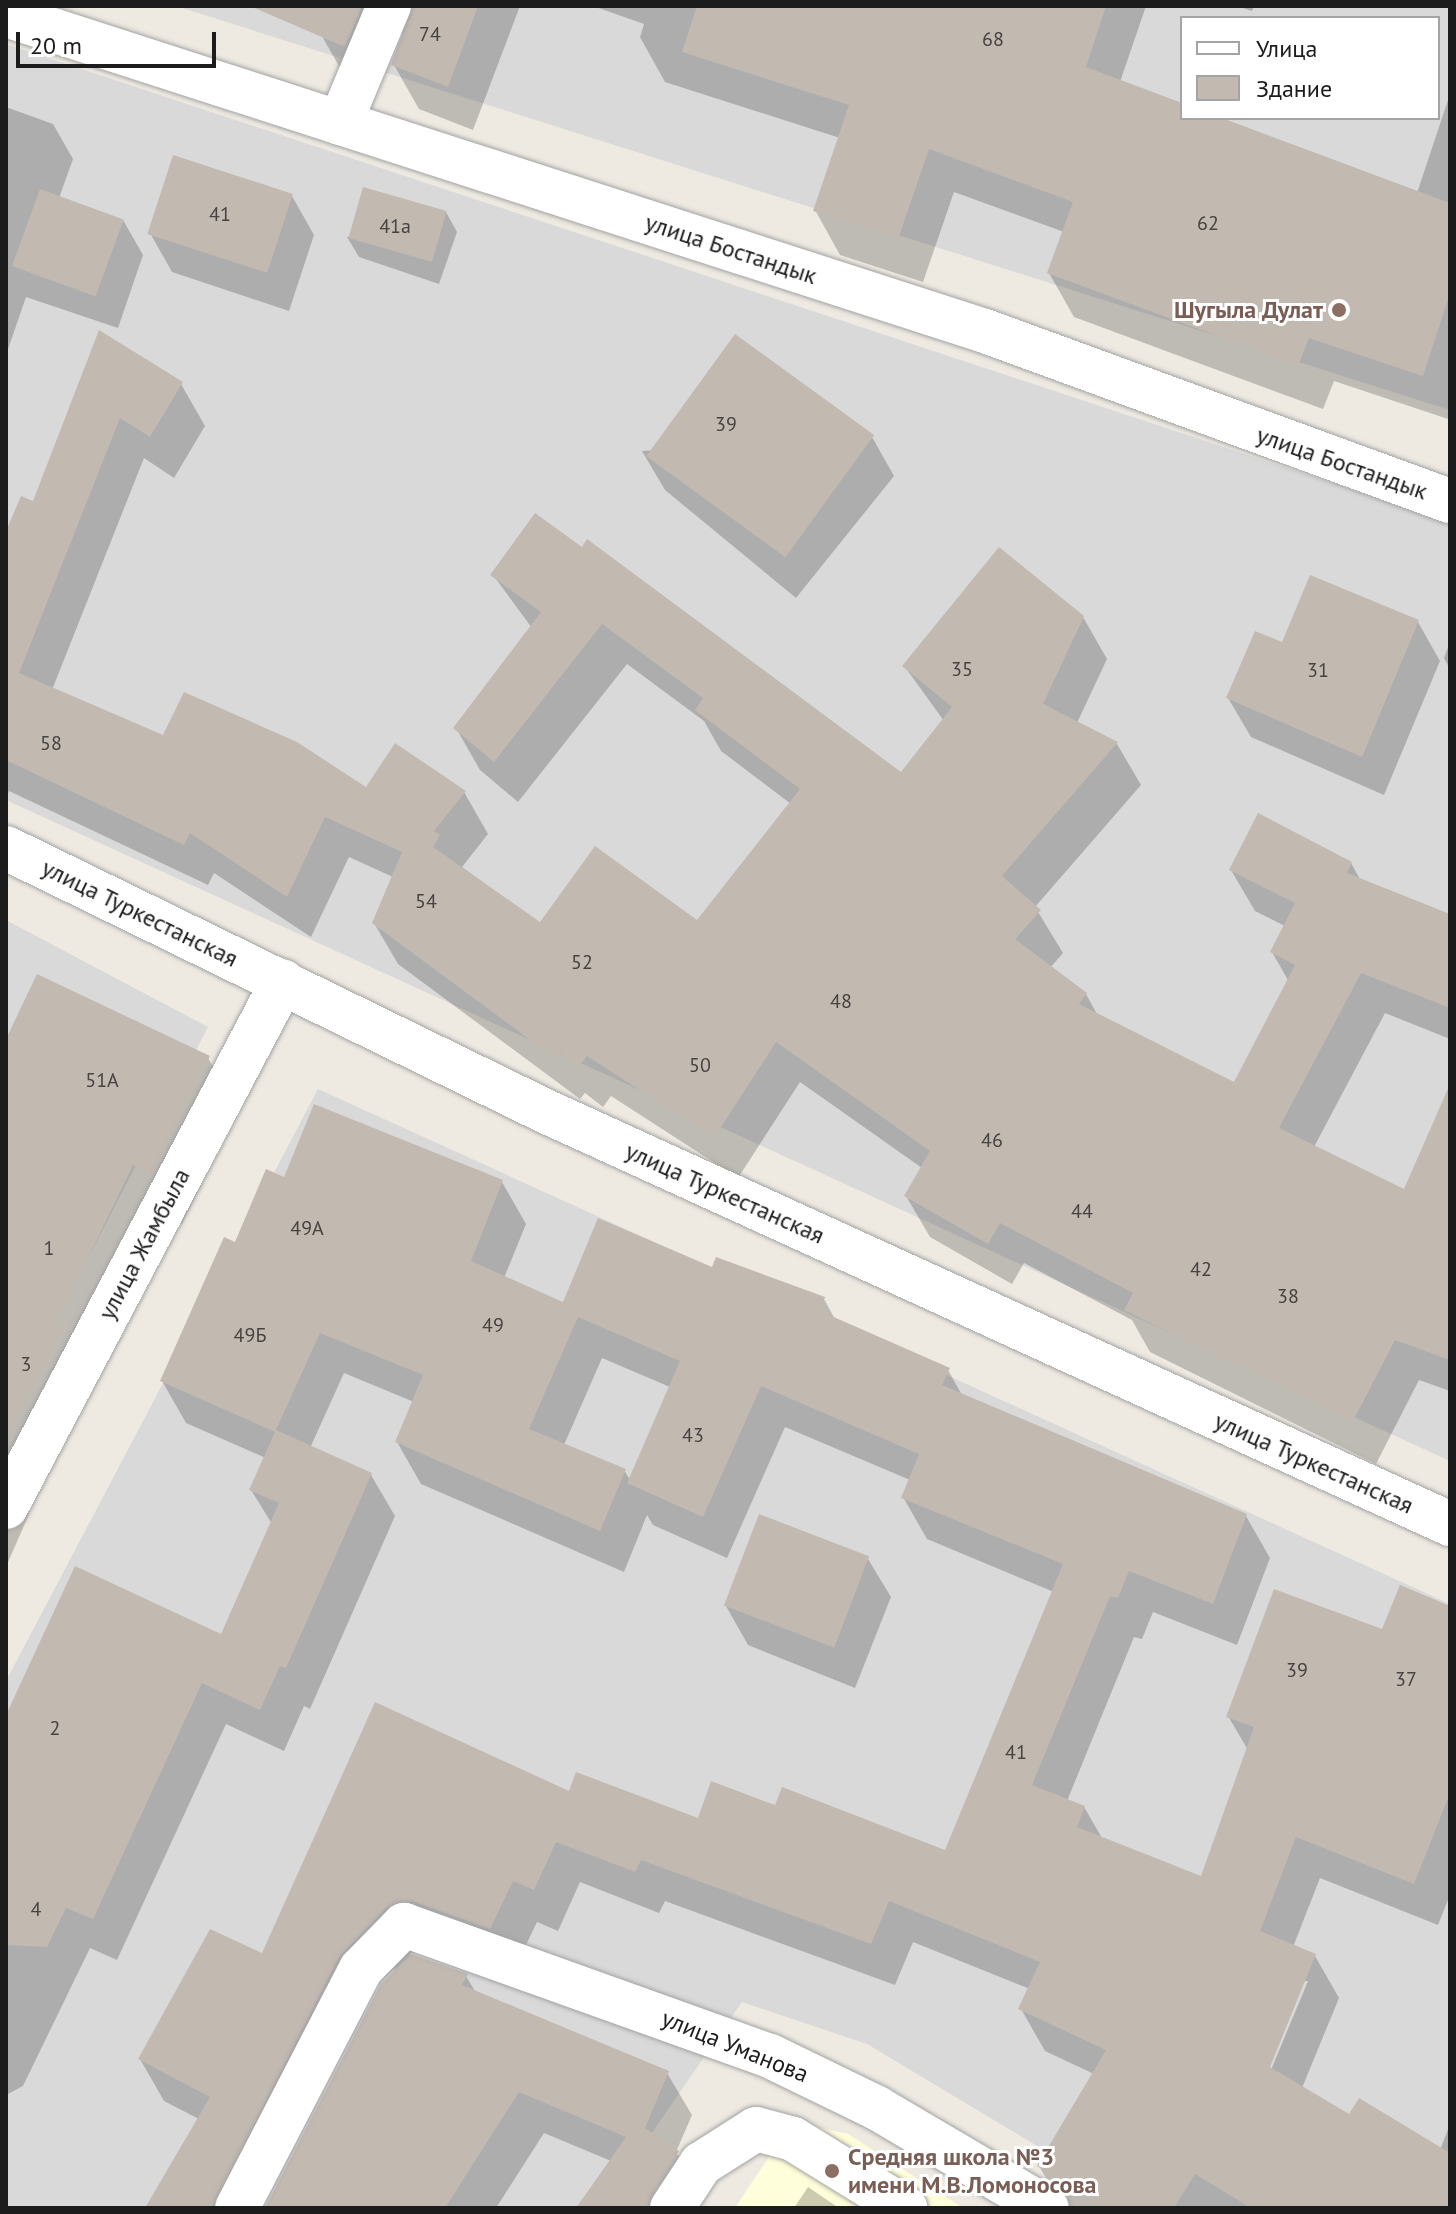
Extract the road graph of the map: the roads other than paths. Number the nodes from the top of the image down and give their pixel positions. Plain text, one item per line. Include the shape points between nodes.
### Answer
1 (389, 6) edge
2 (6, 15) edge
3 (340, 123) junction
4 (1450, 501) edge
5 (6, 848) edge
6 (283, 981) junction
7 (6, 1507) edge
8 (1450, 1524) edge
9 (237, 2208) edge
10 (672, 2208) edge
11 (905, 2208) edge
12 (1047, 2208) edge

1 - 3 street
2 - 3 street, улица Бостандык
3 - 4 street, улица Бостандык via 985,331
5 - 6 street, улица Туркестанская
6 - 7 street, улица Жамбыла
6 - 8 street, улица Туркестанская via 545,1111
9 - 12 street, улица Уманова via 361,1969 404,1925 770,2056 877,2108
10 - 11 street via 701,2164 756,2129 793,2139

